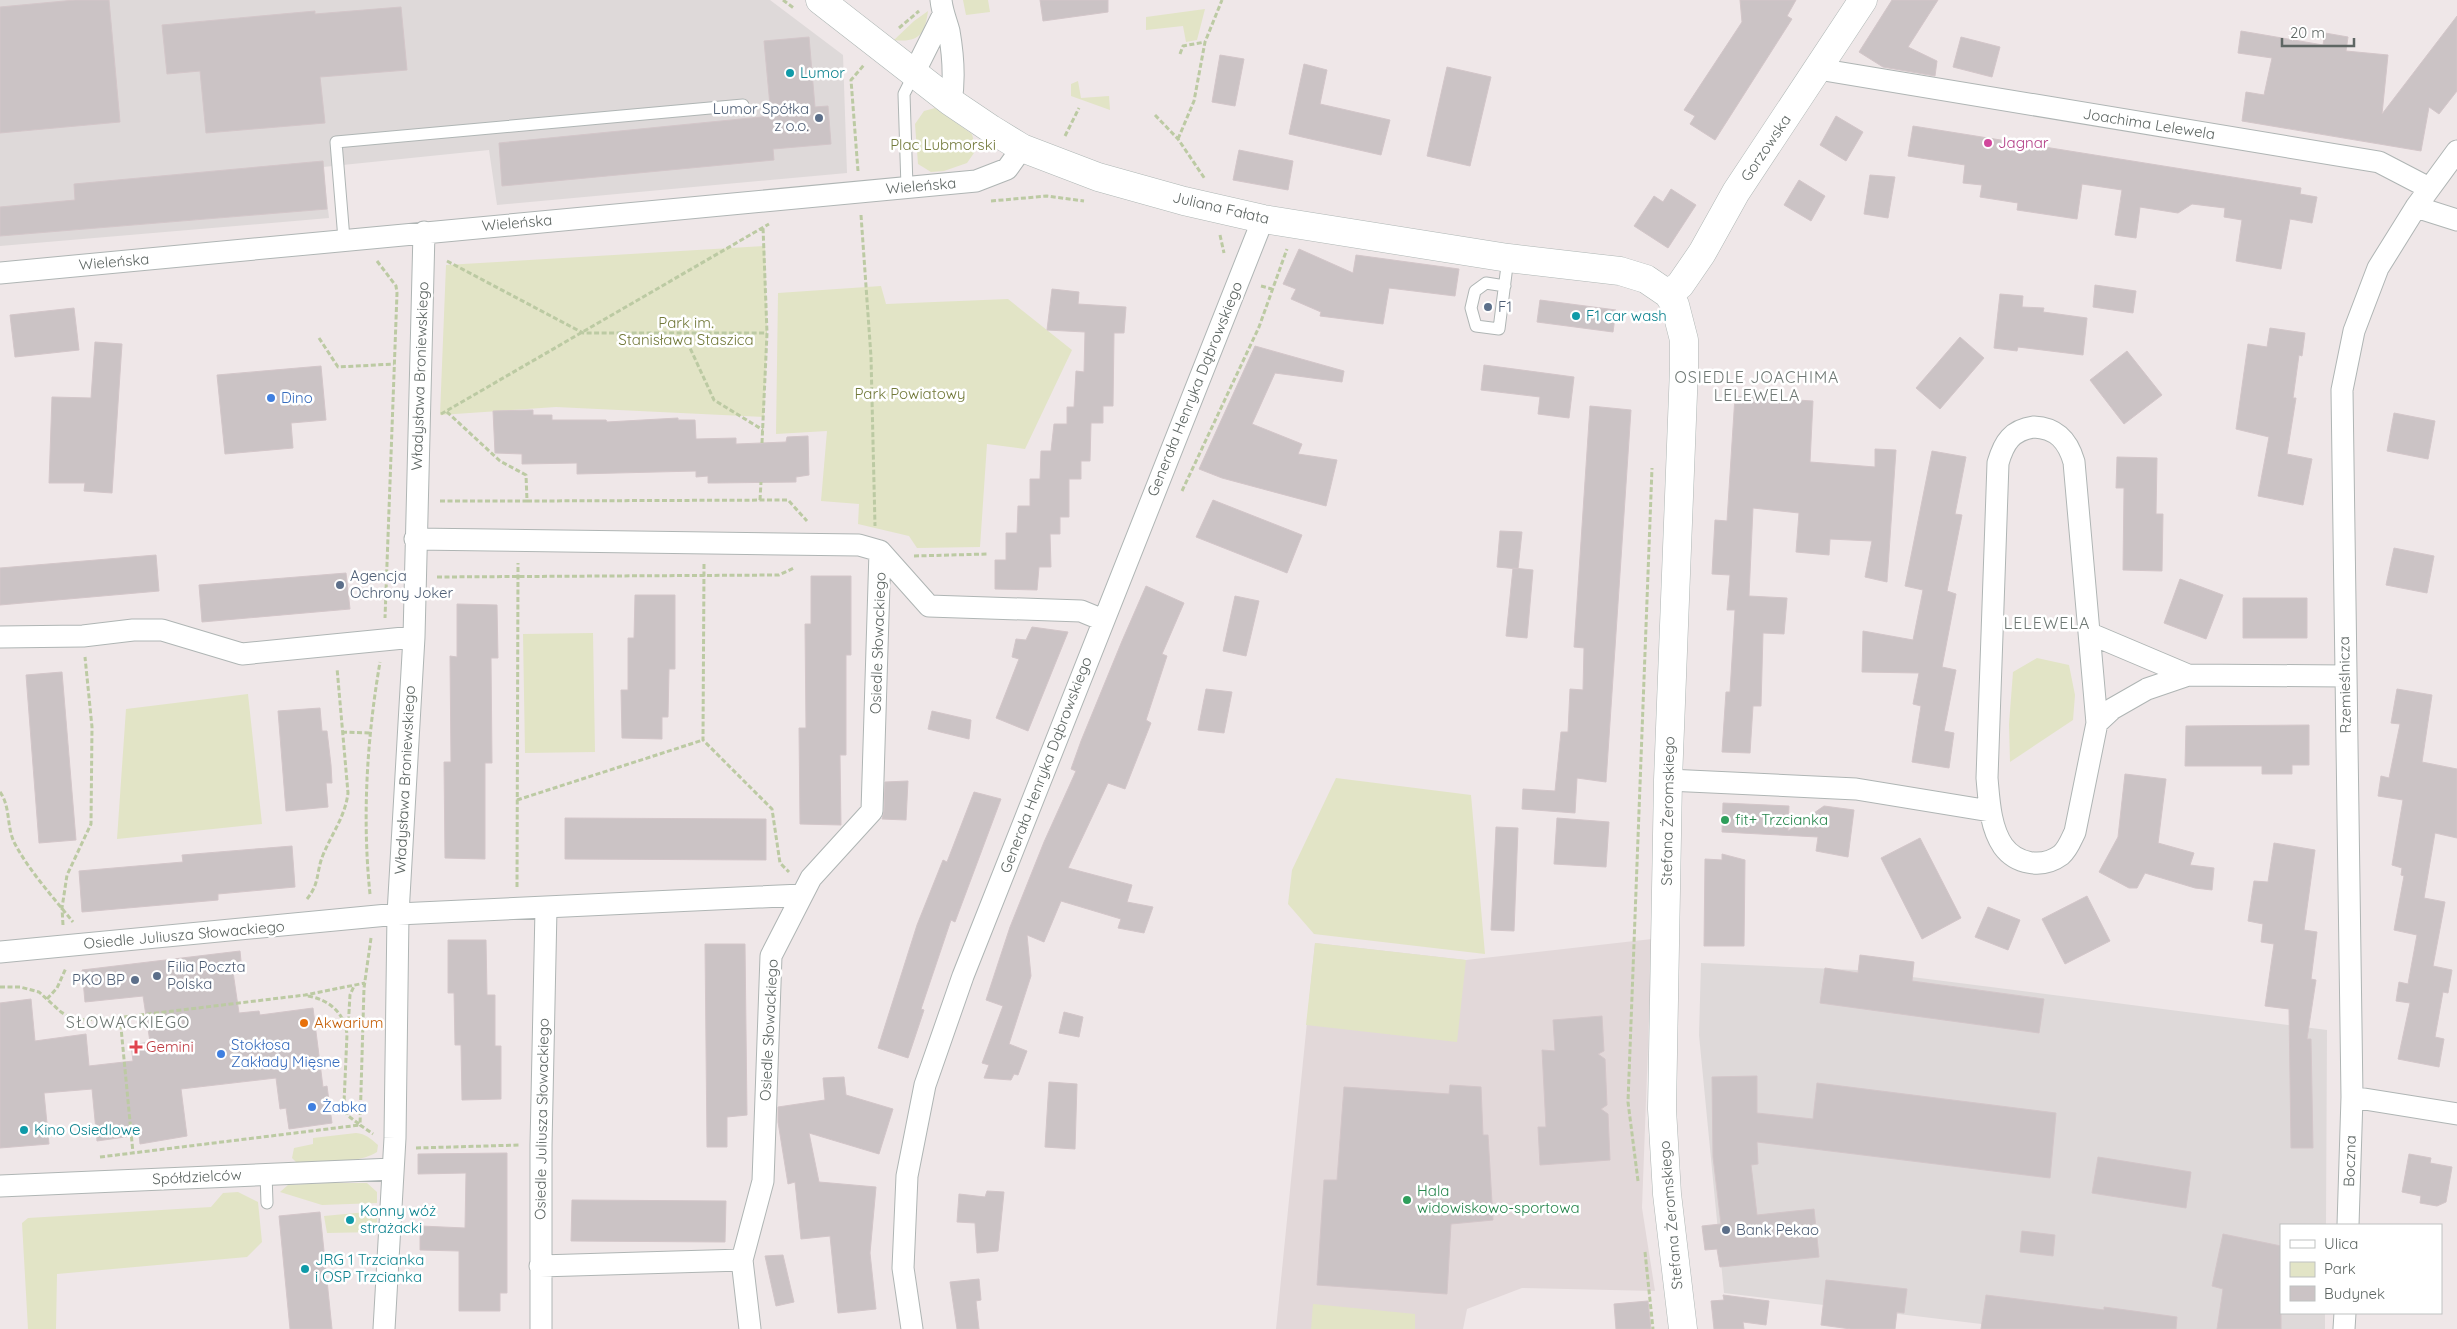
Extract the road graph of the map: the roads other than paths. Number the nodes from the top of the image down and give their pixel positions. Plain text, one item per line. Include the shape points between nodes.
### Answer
1 (820, 0) edge
2 (1862, 0) edge
3 (937, 7) edge
4 (1818, 69) junction
5 (914, 73) junction
6 (951, 102) junction
7 (743, 104) dead end
8 (1022, 148) junction
9 (2457, 151) edge
10 (907, 188) junction
11 (2430, 188) junction
12 (2416, 207) junction
13 (1263, 219) junction
14 (2457, 220) edge
15 (424, 232) junction
16 (353, 239) junction
17 (1508, 258) junction
18 (0, 273) edge
19 (1505, 286) dead end
20 (1668, 294) junction
21 (425, 539) junction
22 (885, 556) junction
23 (1103, 620) junction
24 (2091, 634) junction
25 (0, 637) edge
26 (414, 637) junction
27 (2188, 675) junction
28 (2345, 676) junction
29 (2097, 723) junction
30 (1668, 780) junction
31 (1990, 811) junction
32 (804, 891) junction
33 (546, 909) junction
34 (398, 914) junction
35 (0, 952) edge
36 (2352, 1097) junction
37 (2457, 1114) edge
38 (393, 1169) junction
39 (266, 1174) junction
40 (0, 1186) edge
41 (267, 1203) dead end
42 (2348, 1224) edge
43 (742, 1260) junction
44 (540, 1266) junction
45 (2345, 1314) edge
46 (384, 1329) edge
47 (541, 1329) edge
48 (750, 1329) edge
49 (912, 1329) edge
50 (1683, 1329) edge
51 (2344, 1329) edge

1 - 5 main road, Juliana Fałata
2 - 4 main road, Gorzowska
3 - 5 street
3 - 6 street via 949,31 954,85
4 - 11 street, Joachima Lelewela via 2378,162
4 - 20 main road, Gorzowska via 1736,192 1702,254 1680,285
5 - 6 main road, Juliana Fałata
5 - 10 lane via 904,94
6 - 8 main road, Juliana Fałata
7 - 16 lane via 336,142
8 - 10 street, Wieleńska via 1007,169 976,182
8 - 13 main road, Juliana Fałata via 1126,186
9 - 11 street
10 - 15 street, Wieleńska
11 - 12 street, Rzemieślnicza
12 - 14 street
12 - 28 street, Rzemieślnicza via 2378,268 2354,330 2342,390
13 - 17 main road, Juliana Fałata
13 - 23 street, Generała Henryka Dąbrowskiego
15 - 16 street, Wieleńska
15 - 21 street, Władysława Broniewskiego
16 - 18 street, Wieleńska
17 - 19 lane
17 - 20 main road, Juliana Fałata via 1620,271 1646,279
20 - 30 main road, Stefana Żeromskiego via 1679,317 1684,349
21 - 22 street via 859,545
21 - 26 street, Władysława Broniewskiego
22 - 23 street via 929,606 1081,611
22 - 32 street, Osiedle Słowackiego via 872,811 811,878
23 - 49 street, Generała Henryka Dąbrowskiego via 963,976 925,1085 907,1176 904,1268
24 - 27 street
24 - 29 street
24 - 31 street via 2070,448 2054,431 2044,427 2025,428 2009,437 1998,463 1987,778
25 - 26 street via 84,636 162,630 242,654
26 - 34 street, Władysława Broniewskiego
27 - 28 street
27 - 29 street via 2147,688 2112,709
28 - 36 street, Rzemieślnicza
29 - 31 street via 2075,832 2069,846 2060,855 2040,863 2020,860 2010,854 2002,844
30 - 31 street via 1856,788
30 - 50 main road, Stefana Żeromskiego via 1662,1109 1667,1194
32 - 33 street, Osiedle Juliusza Słowackiego
32 - 43 street, Osiedle Słowackiego via 770,956 763,1181
33 - 34 street, Osiedle Juliusza Słowackiego
33 - 44 street, Osiedle Juliusza Słowackiego
34 - 35 street, Osiedle Juliusza Słowackiego via 73,937
34 - 38 street, Władysława Broniewskiego via 404,1143
36 - 37 street
36 - 42 street, Boczna
38 - 39 street, Spółdzielców
38 - 46 street, Władysława Broniewskiego
39 - 40 street, Spółdzielców
39 - 41 lane
43 - 44 street
43 - 48 street, Osiedle Słowackiego
44 - 47 street, Osiedle Juliusza Słowackiego
45 - 51 street

